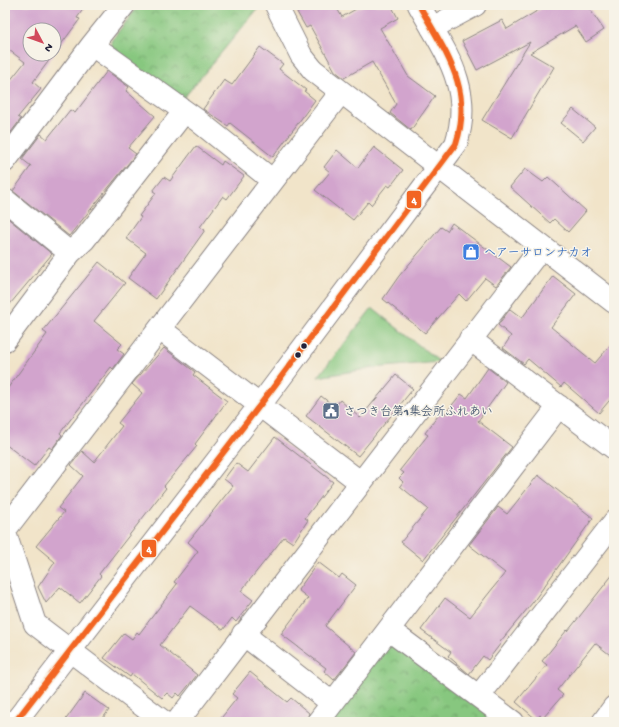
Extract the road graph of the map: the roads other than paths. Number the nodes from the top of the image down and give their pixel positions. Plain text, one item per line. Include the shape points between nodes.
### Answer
1 (124, 5) edge
2 (276, 5) edge
3 (419, 5) edge
4 (475, 5) edge
5 (432, 28) junction
6 (92, 44) junction
7 (341, 92) junction
8 (184, 112) junction
9 (5, 161) edge
10 (440, 168) junction
11 (272, 180) junction
12 (5, 200) edge
13 (542, 247) junction
14 (70, 254) junction
15 (614, 302) edge
16 (160, 328) junction
17 (470, 339) junction
18 (5, 340) edge
19 (260, 404) junction
20 (559, 406) junction
21 (614, 448) edge
22 (360, 482) junction
23 (614, 522) edge
24 (5, 532) edge
25 (389, 630) junction
26 (244, 634) junction
27 (70, 652) junction
28 (479, 696) junction
29 (332, 703) junction
30 (614, 707) edge
31 (16, 722) edge
32 (164, 722) edge
33 (177, 722) edge
34 (318, 722) edge
35 (513, 722) edge
36 (603, 722) edge

1 - 6 street
2 - 7 street via 306,63
3 - 5 street
4 - 5 street
5 - 10 street via 460,87 463,114 456,144
6 - 8 street
6 - 9 street
7 - 10 street
7 - 11 street
8 - 11 street
8 - 14 street via 84,240
10 - 13 street
10 - 19 street
11 - 16 street
12 - 14 street
13 - 15 street
13 - 17 street
14 - 18 street
16 - 19 street
16 - 24 street
17 - 20 street
17 - 22 street
19 - 22 street
19 - 27 street
20 - 21 street
20 - 25 street
22 - 26 street
23 - 28 street
24 - 27 street via 35,624
25 - 28 street
25 - 29 street
26 - 29 street
26 - 33 street
27 - 31 street
27 - 32 street
28 - 35 street
29 - 34 street
30 - 36 street

